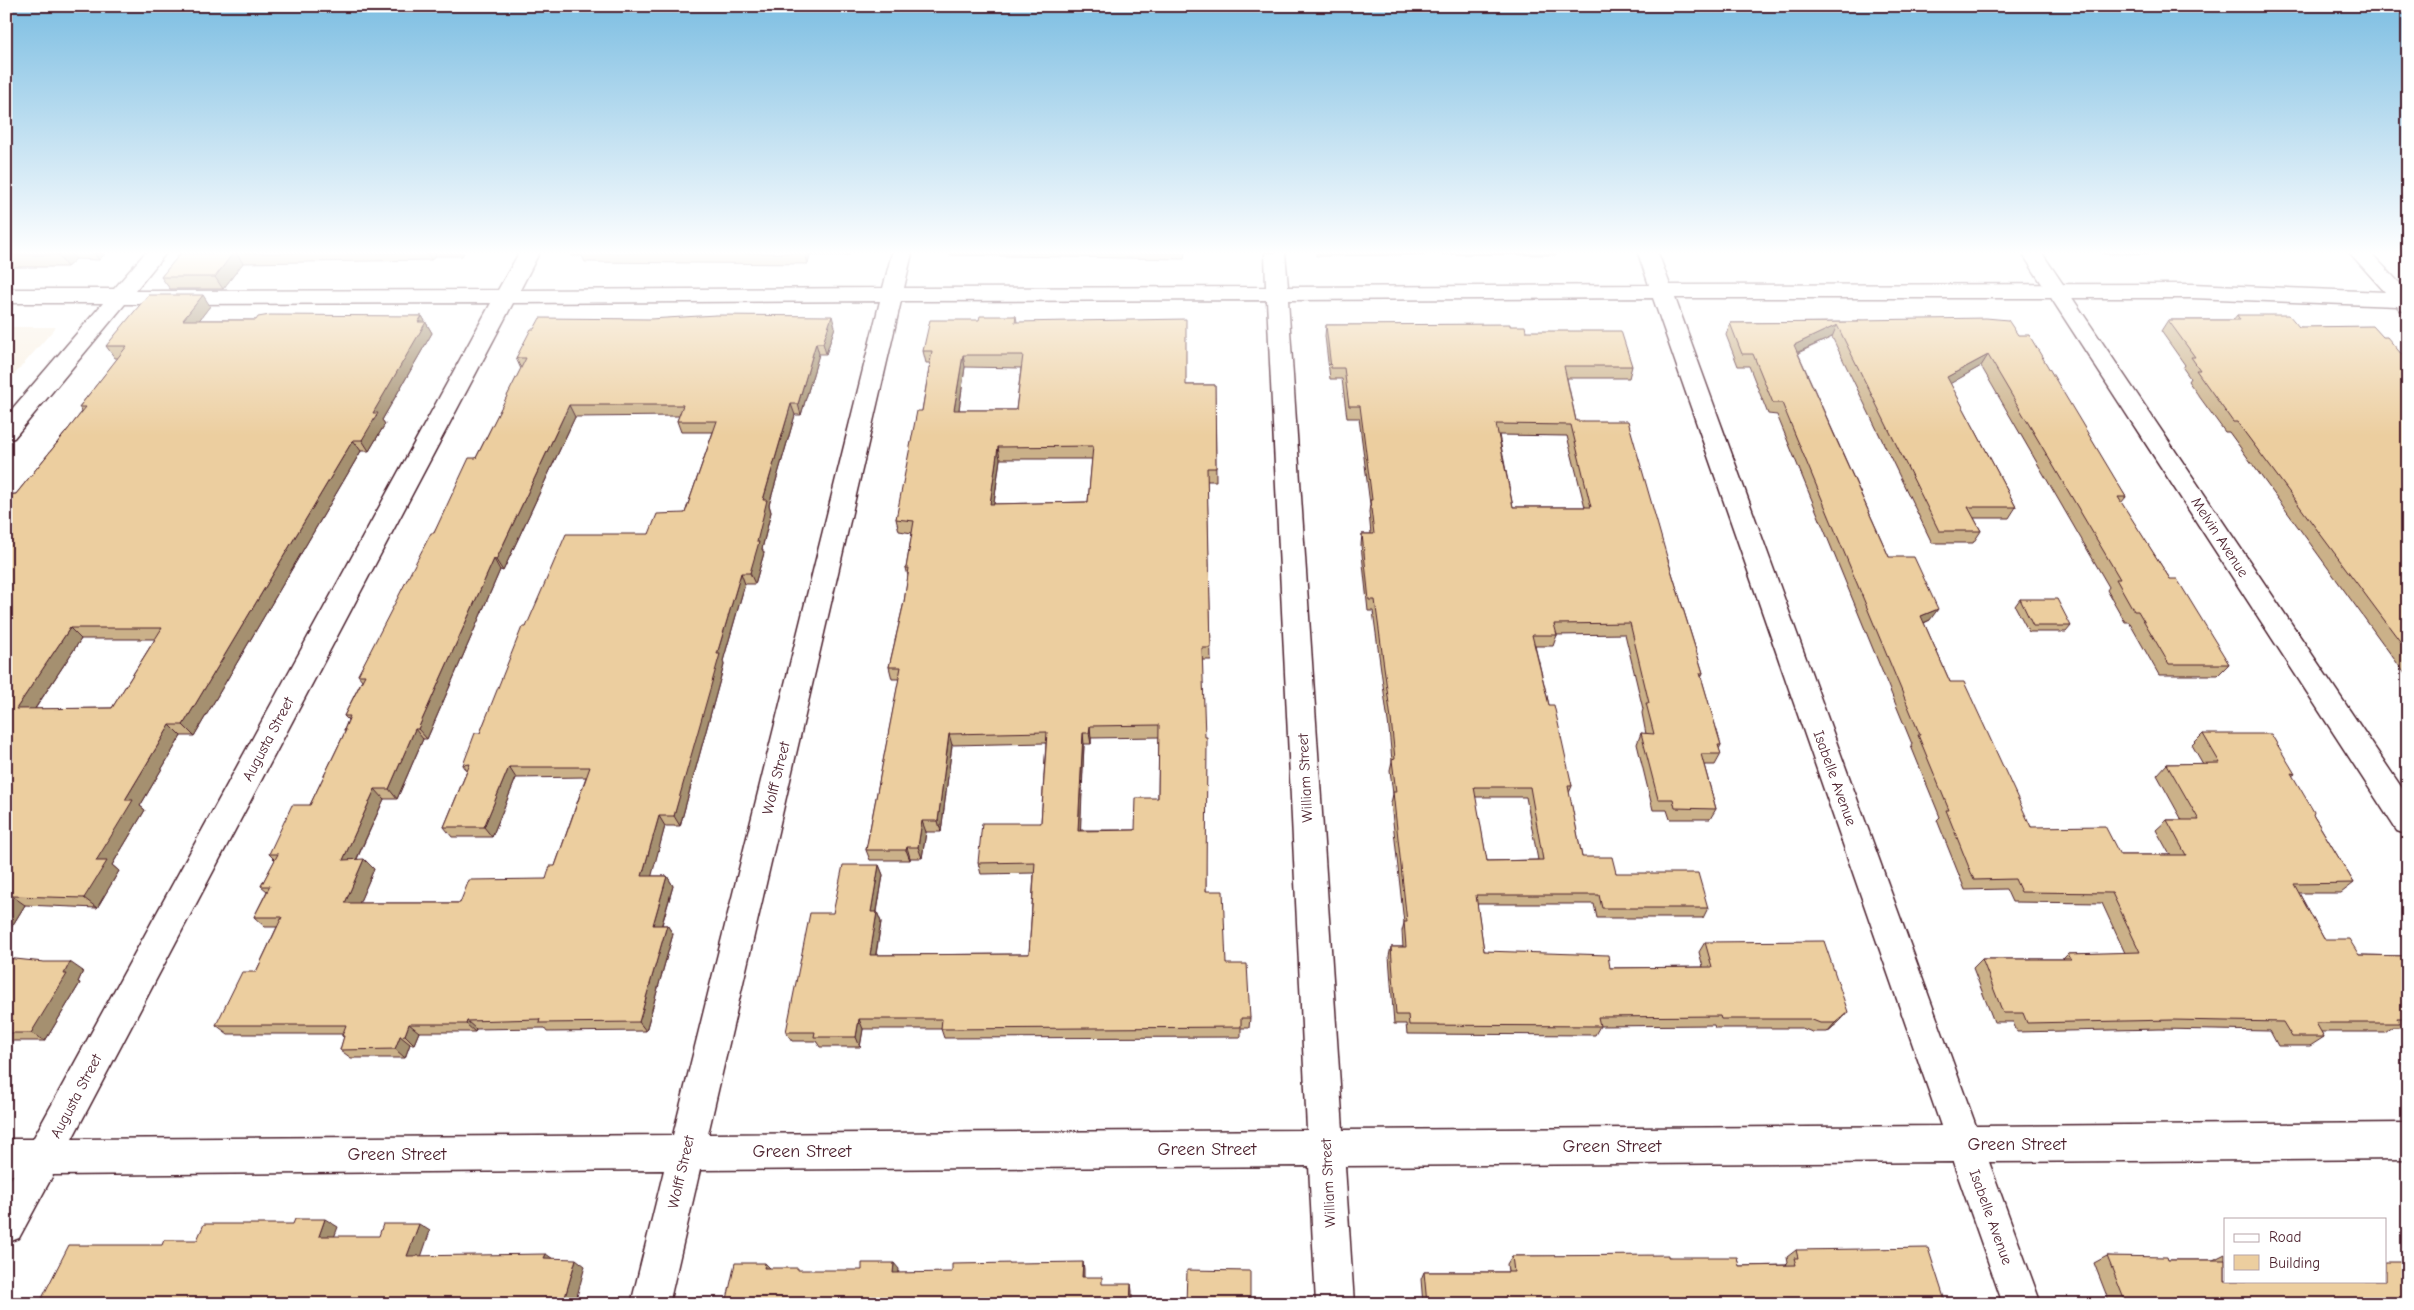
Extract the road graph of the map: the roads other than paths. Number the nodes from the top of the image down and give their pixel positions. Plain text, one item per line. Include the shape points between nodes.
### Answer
1 (105, 314) edge
2 (496, 314) edge
3 (887, 314) edge
4 (1279, 314) edge
5 (1670, 314) edge
6 (2072, 314) edge
7 (6, 432) edge
8 (2408, 822) edge
9 (2408, 1141) edge
10 (1964, 1144) junction
11 (1326, 1148) junction
12 (686, 1152) junction
13 (6, 1157) edge
14 (43, 1157) junction
15 (6, 1225) edge
16 (650, 1304) edge
17 (1336, 1304) edge
18 (2022, 1304) edge

1 - 7 street
2 - 14 street, Augusta Street
3 - 12 street, Wolff Street
4 - 11 street, William Street
5 - 10 street, Isabelle Avenue
6 - 8 street, Melvin Avenue
9 - 10 street, Green Street
10 - 11 street, Green Street
10 - 18 street, Isabelle Avenue
11 - 12 street, Green Street
11 - 17 street, William Street
12 - 14 street, Green Street
12 - 16 street, Wolff Street
13 - 14 street, Green Street
14 - 15 street, Augusta Street

